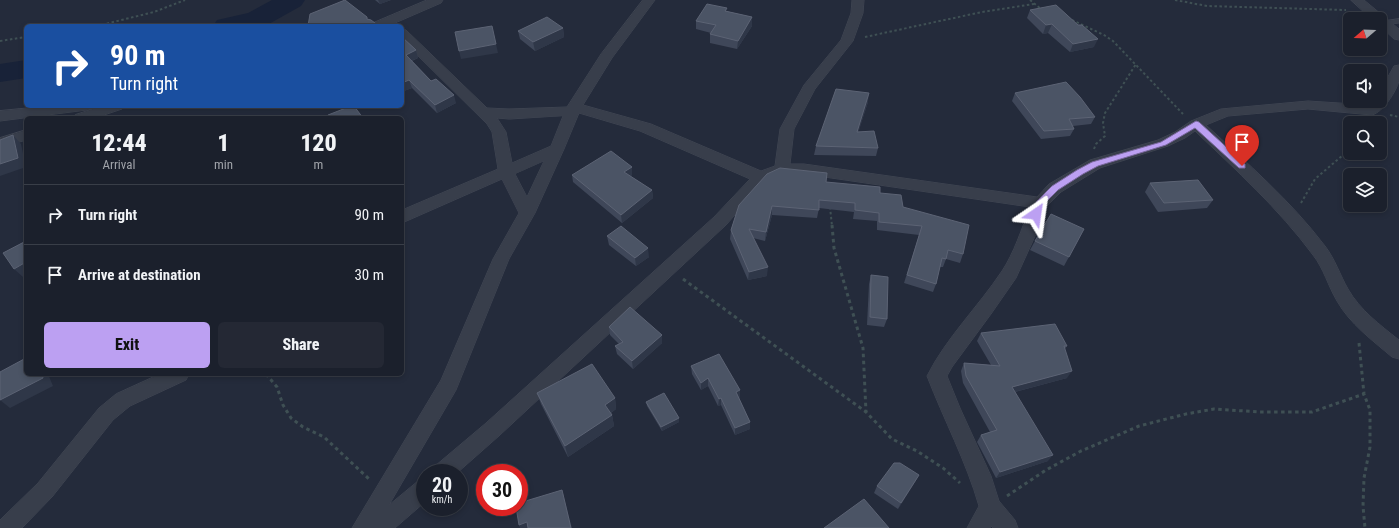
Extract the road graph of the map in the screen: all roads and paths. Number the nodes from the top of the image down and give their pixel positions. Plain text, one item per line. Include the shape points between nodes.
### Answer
1 (185, 0) edge
2 (438, 0) edge
3 (649, 0) edge
4 (858, 0) edge
5 (1030, 0) edge
6 (1175, 0) edge
7 (1357, 0) edge
8 (1035, 4) junction
9 (1044, 11) edge
10 (1370, 11) joint
11 (1071, 19) edge
12 (1387, 20) edge
13 (1399, 21) edge
14 (393, 23) edge
15 (105, 24) edge
16 (1387, 25) edge
17 (404, 35) edge
18 (1399, 36) edge
19 (24, 37) edge
20 (0, 41) edge
21 (847, 42) junction
22 (1136, 64) junction
23 (1399, 68) edge
24 (69, 108) edge
25 (111, 108) edge
26 (573, 109) junction
27 (484, 112) junction
28 (0, 116) edge
29 (86, 116) edge
30 (1194, 125) junction
31 (24, 136) edge
32 (0, 144) edge
33 (557, 149) junction
34 (1343, 156) edge
35 (1095, 164) junction
36 (782, 169) junction
37 (506, 172) junction
38 (833, 172) junction
39 (760, 176) junction
40 (1040, 203) junction
41 (527, 213) junction
42 (404, 215) edge
43 (1294, 220) junction
44 (668, 268) junction
45 (1356, 314) junction
46 (1399, 351) edge
47 (175, 376) edge
48 (268, 376) edge
49 (1364, 394) junction
50 (866, 412) junction
51 (452, 464) edge
52 (965, 489) dead end
53 (384, 494) junction
54 (416, 496) edge
55 (990, 507) junction
56 (7, 528) edge
57 (362, 528) edge
58 (379, 528) edge
59 (978, 528) edge
60 (1007, 528) edge
61 (1365, 528) edge

1 - 15 path via 154,12
2 - 14 street
3 - 26 street via 606,57
4 - 21 street via 857,13
5 - 8 path
6 - 10 path via 1222,7
7 - 10 street
8 - 9 path
8 - 21 path via 892,30
11 - 22 path via 1107,37
12 - 13 lane
16 - 18 street
17 - 27 street
19 - 20 path
21 - 36 street via 809,88 787,129
22 - 30 path
22 - 35 path via 1105,113 1105,136 1094,146
23 - 30 street via 1380,103 1372,110 1308,106 1239,110 1226,112
24 - 28 street
25 - 29 street
26 - 27 street via 509,114
26 - 33 street
26 - 39 street via 619,118
27 - 37 street via 499,132
30 - 35 street via 1163,143
30 - 43 street via 1242,166
31 - 32 street
33 - 37 street
33 - 41 street
34 - 43 path via 1315,179
35 - 40 street via 1055,188
36 - 38 street
36 - 39 street
37 - 41 street
37 - 42 street
38 - 40 street
38 - 50 path via 830,207 834,248 863,348
39 - 44 street via 720,221
40 - 55 street via 1010,272 945,361 937,376 981,476
41 - 53 street via 498,266 449,384
43 - 45 street via 1320,252 1345,301
44 - 50 path
44 - 51 street
45 - 46 street
45 - 49 path
47 - 56 street via 123,400 106,414 45,490
48 - 53 path via 277,387 291,418 324,437
49 - 55 path via 1312,412 1214,409 1138,426 1081,451 1046,470
49 - 61 path via 1370,410 1370,447 1364,478
50 - 52 path via 892,439 943,468
53 - 57 street
54 - 58 street
55 - 59 street
55 - 60 street

